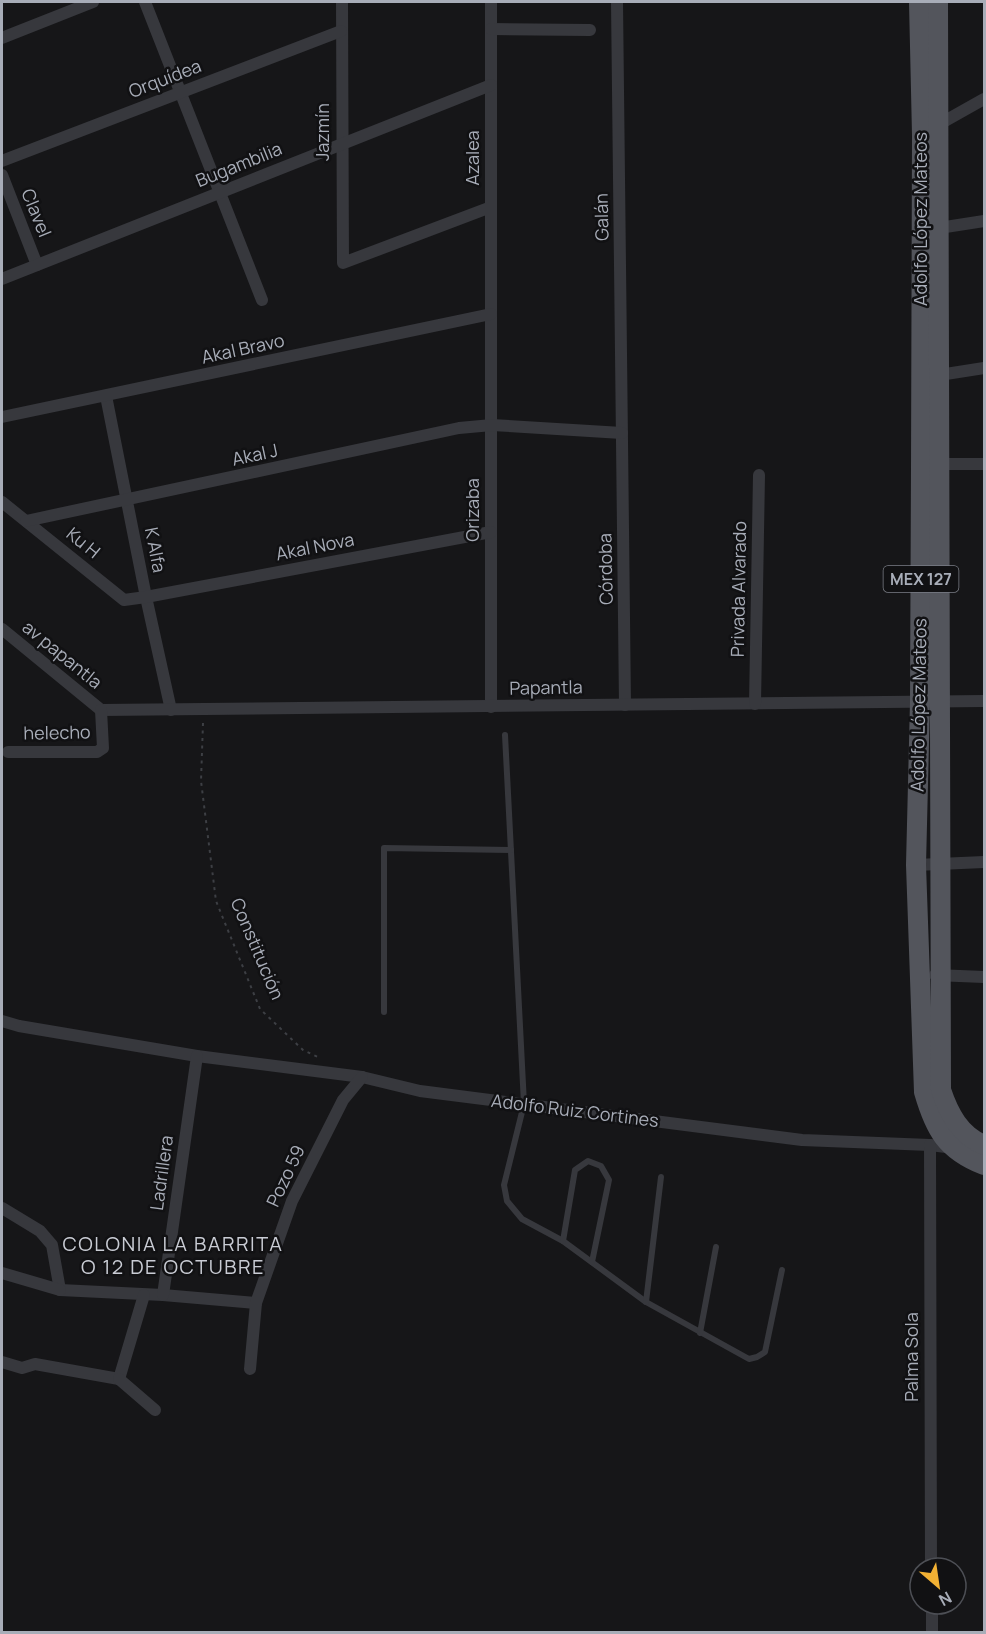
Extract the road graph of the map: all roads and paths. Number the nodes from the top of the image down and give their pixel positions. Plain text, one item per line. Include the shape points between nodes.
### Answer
1 (93, 2) edge
2 (145, 2) edge
3 (342, 2) edge
4 (490, 2) edge
5 (617, 2) edge
6 (919, 2) edge
7 (938, 2) edge
8 (490, 29) junction
9 (590, 30) dead end
10 (341, 31) junction
11 (2, 39) edge
12 (491, 85) junction
13 (181, 92) junction
14 (984, 99) edge
15 (930, 130) junction
16 (341, 144) junction
17 (2, 161) edge
18 (2, 175) edge
19 (219, 192) junction
20 (491, 207) junction
21 (984, 221) edge
22 (939, 228) junction
23 (37, 265) junction
24 (2, 279) edge
25 (262, 300) dead end
26 (491, 314) junction
27 (984, 368) edge
28 (930, 376) junction
29 (106, 396) junction
30 (2, 417) edge
31 (492, 425) junction
32 (622, 433) junction
33 (939, 464) junction
34 (984, 464) edge
35 (759, 475) dead end
36 (127, 501) junction
37 (2, 502) edge
38 (26, 521) junction
39 (491, 532) junction
40 (146, 597) junction
41 (2, 629) edge
42 (920, 702) junction
43 (940, 702) junction
44 (984, 702) edge
45 (755, 704) junction
46 (626, 705) junction
47 (491, 706) junction
48 (101, 710) junction
49 (171, 710) junction
50 (204, 710) junction
51 (506, 735) dead end
52 (8, 752) dead end
53 (511, 850) junction
54 (984, 862) edge
55 (940, 864) junction
56 (916, 865) junction
57 (919, 974) junction
58 (941, 975) junction
59 (984, 977) edge
60 (384, 1012) dead end
61 (2, 1021) edge
62 (197, 1056) junction
63 (322, 1059) dead end
64 (362, 1077) junction
65 (524, 1104) junction
66 (979, 1143) edge
67 (930, 1145) junction
68 (954, 1148) junction
69 (984, 1165) edge
70 (661, 1176) dead end
71 (2, 1208) edge
72 (563, 1241) junction
73 (716, 1246) dead end
74 (592, 1262) junction
75 (782, 1270) dead end
76 (2, 1273) edge
77 (60, 1290) junction
78 (144, 1295) junction
79 (163, 1295) junction
80 (646, 1302) junction
81 (256, 1303) junction
82 (700, 1333) junction
83 (2, 1362) edge
84 (250, 1369) dead end
85 (119, 1379) junction
86 (155, 1410) dead end
87 (931, 1556) edge
88 (932, 1616) edge
89 (932, 1632) edge

1 - 11 street
2 - 13 street
3 - 10 street, Jazmín
4 - 8 street, Azalea
5 - 32 street, Galán
6 - 15 main road, Adolfo López Mateos / MEX 127
7 - 15 main road, Adolfo López Mateos / MEX 127
8 - 9 street
8 - 12 street, Azalea
10 - 13 street, Orquídea
10 - 16 street, Jazmín
12 - 16 street, Bugambilia
12 - 20 street, Azalea
13 - 17 street, Orquídea
13 - 19 street
14 - 15 street
15 - 22 main road, Adolfo López Mateos / MEX 127
15 - 28 main road, Adolfo López Mateos / MEX 127
16 - 19 street, Bugambilia
16 - 20 street, Jazmín via 343,263
18 - 23 street, Clavel
19 - 23 street, Bugambilia
19 - 25 street
20 - 26 street, Azalea
21 - 22 street
22 - 28 main road, Adolfo López Mateos / MEX 127
23 - 24 street, Bugambilia
26 - 29 street, Akal Bravo
26 - 31 street, Orizaba
27 - 28 street
28 - 33 main road, Adolfo López Mateos / MEX 127
28 - 42 main road, Adolfo López Mateos / MEX 127
29 - 30 street, Akal Bravo
29 - 36 street, K Alfa
31 - 32 street, Akal J
31 - 36 street, Akal J via 459,428
31 - 39 street, Orizaba
32 - 46 street, Córdoba
33 - 34 street
33 - 43 main road, Adolfo López Mateos / MEX 127
35 - 45 street, Privada Alvarado
36 - 38 street, Akal J
36 - 40 street, K Alfa
37 - 38 street, Ku H
38 - 40 street, Ku H via 124,600
39 - 40 street, Akal Nova
39 - 47 street, Orizaba
40 - 49 street, K Alfa
41 - 48 street, av papantla
42 - 43 street, Papantla
42 - 45 street, Papantla
42 - 56 main road, Adolfo López Mateos / MEX 127
43 - 44 street, Papantla
43 - 55 main road, Adolfo López Mateos / MEX 127
45 - 46 street, Papantla
46 - 47 street, Papantla
47 - 50 street, Papantla
48 - 49 street, av papantla
48 - 52 street, helecho via 102,748 97,752
49 - 50 street, Papantla
50 - 63 path, Constitución via 201,781 216,901 260,1009 303,1050
51 - 53 lane
53 - 60 lane via 384,848
53 - 65 lane
54 - 55 street
55 - 56 street
55 - 58 main road, Adolfo López Mateos / MEX 127
56 - 57 main road, Adolfo López Mateos / MEX 127
57 - 58 street
57 - 68 main road, Adolfo López Mateos / MEX 127 via 924,1092 933,1121
58 - 59 street
58 - 66 main road, Adolfo López Mateos / MEX 127 via 941,1090 956,1124
61 - 62 street, Adolfo Ruiz Cortines
62 - 64 street, Adolfo Ruiz Cortines
62 - 79 street, Ladrillera
64 - 65 street, Adolfo Ruiz Cortines via 420,1091
64 - 81 street, Pozo 59 via 343,1100 292,1201
65 - 67 street, Adolfo Ruiz Cortines via 802,1140
65 - 72 lane via 504,1185 507,1201 522,1219
66 - 68 street, Adolfo Ruiz Cortines
67 - 68 street, Adolfo Ruiz Cortines
67 - 87 street, Palma Sola
68 - 69 main road, Adolfo Ruiz Cortines / MEX 127
70 - 80 lane
71 - 77 street via 40,1231 52,1245
72 - 74 lane
72 - 74 lane via 575,1170 588,1161 601,1166 609,1180
73 - 82 lane
74 - 80 lane
75 - 82 lane via 765,1352 749,1359
76 - 77 street
77 - 78 street
78 - 79 street
78 - 85 street
79 - 81 street
80 - 82 lane
81 - 84 street, Pozo 59
83 - 85 street via 22,1368 35,1364
85 - 86 street
88 - 89 street

